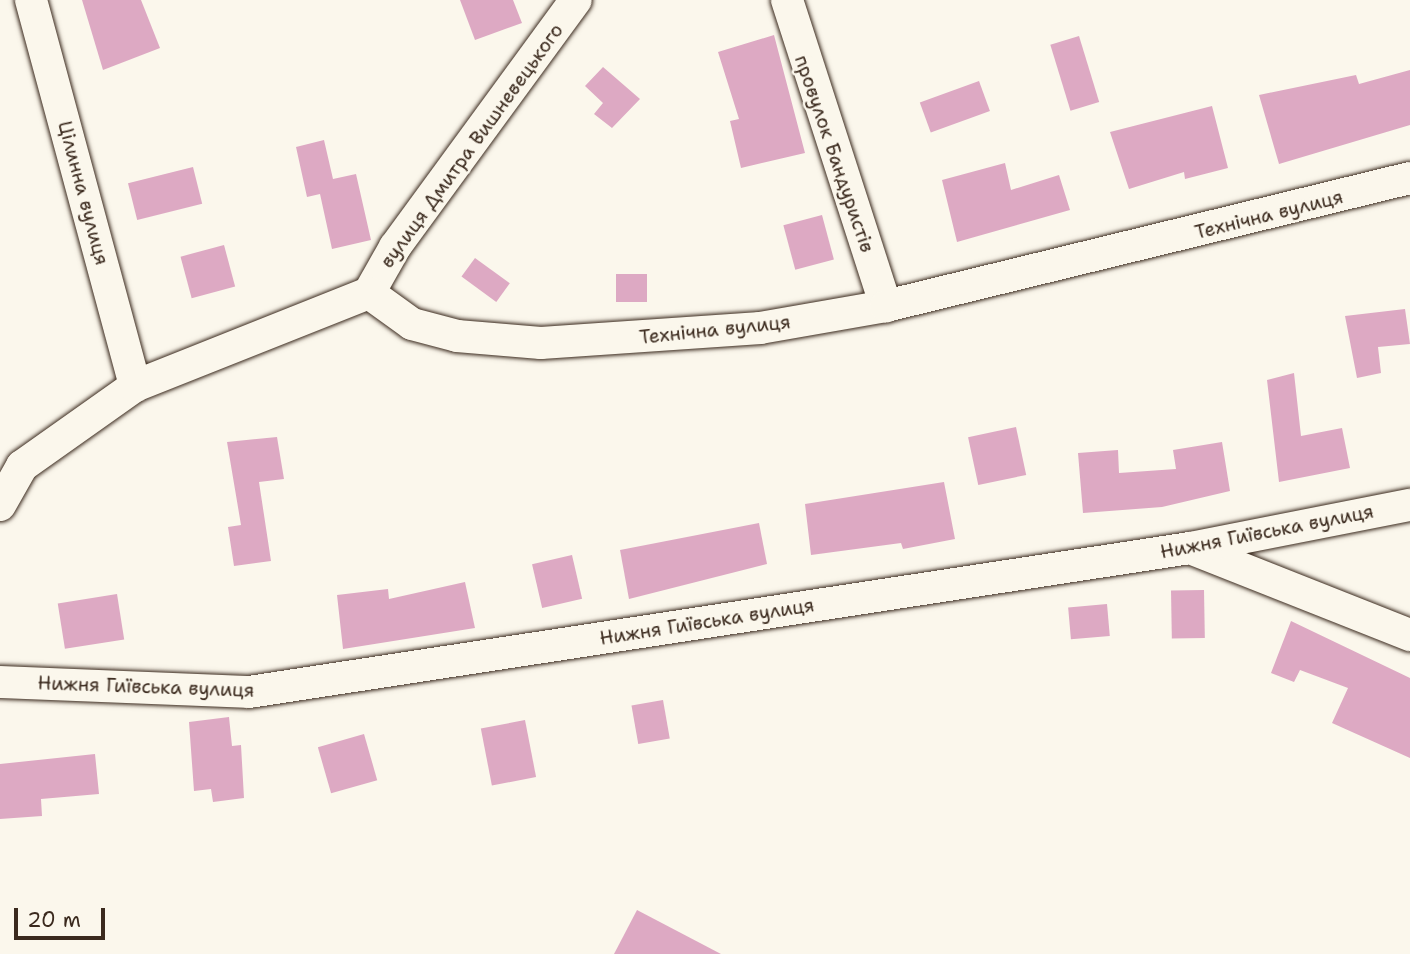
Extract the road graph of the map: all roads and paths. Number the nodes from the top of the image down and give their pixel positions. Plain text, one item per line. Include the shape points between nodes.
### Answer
1 (31, 0) edge
2 (576, 0) edge
3 (787, 0) edge
4 (1410, 178) edge
5 (369, 293) junction
6 (886, 306) junction
7 (135, 386) junction
8 (0, 505) edge
9 (1410, 505) edge
10 (1190, 548) junction
11 (1410, 635) edge
12 (0, 682) edge

1 - 7 street, Цілинна вулиця
2 - 5 street, вулиця Дмитра Вишневецького via 396,247
3 - 6 street, провулок Бандуристів
4 - 6 street, Технічна вулиця
5 - 6 street, Технічна вулиця via 412,324 457,336 541,343 760,328
5 - 7 street
7 - 8 street via 22,466
9 - 10 street, Нижня Гиївська вулиця
10 - 11 street
10 - 12 street, Нижня Гиївська вулиця via 249,692

